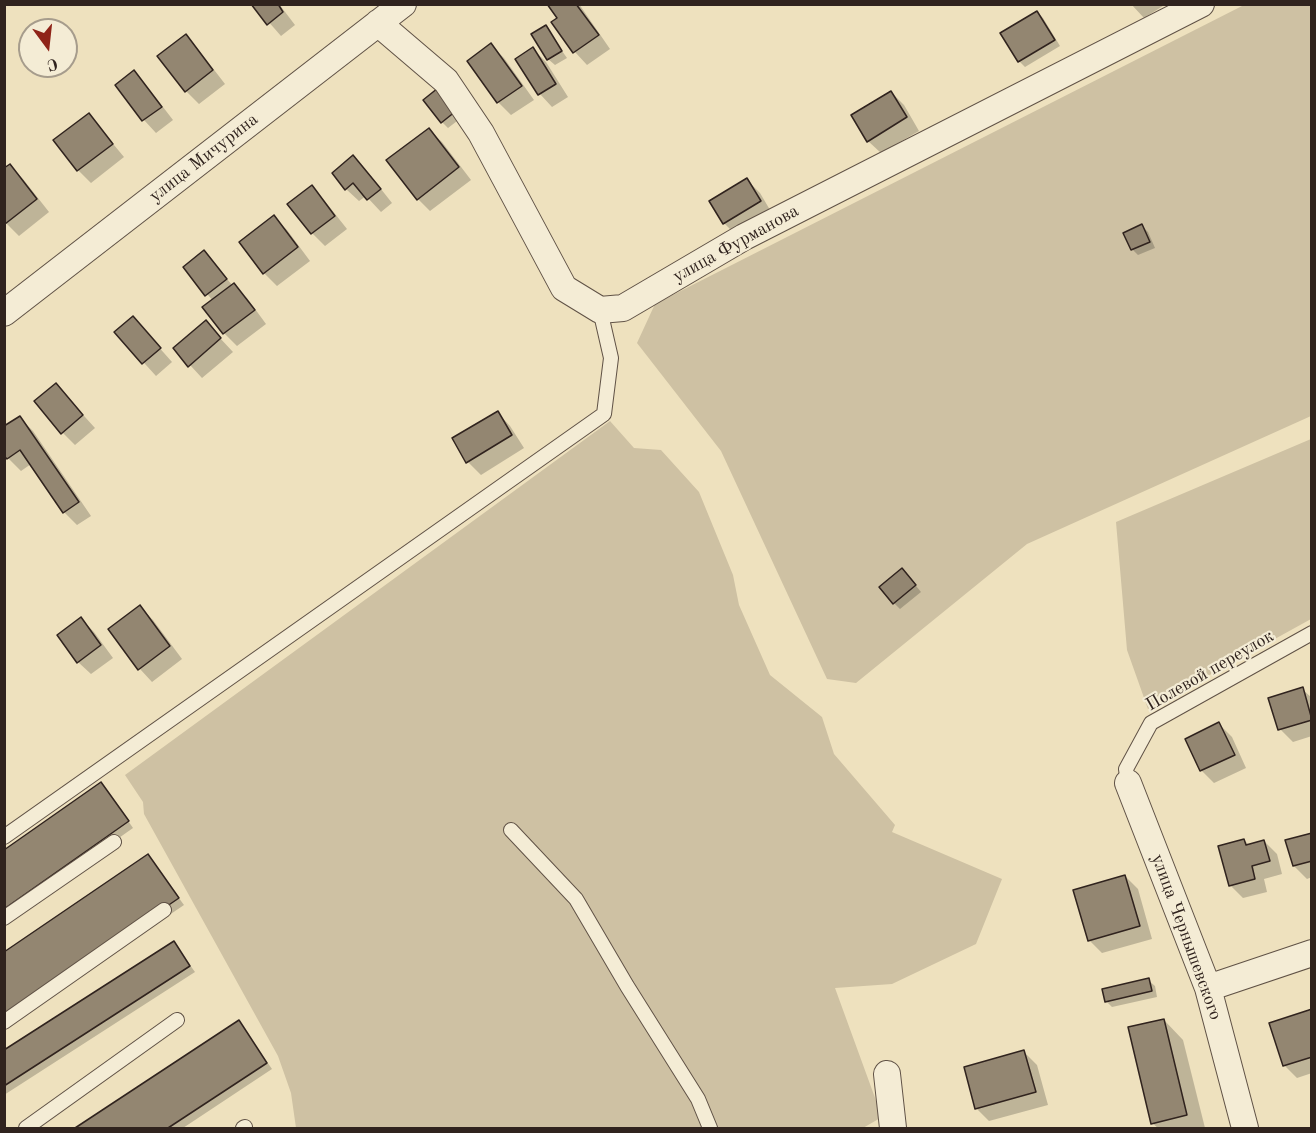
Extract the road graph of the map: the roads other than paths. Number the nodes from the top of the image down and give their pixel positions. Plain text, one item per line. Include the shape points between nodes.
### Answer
1 (403, 4) edge
2 (1201, 4) edge
3 (378, 23) junction
4 (600, 310) junction
5 (4, 313) edge
6 (1311, 633) edge
7 (1128, 783) joint
8 (511, 830) dead end
9 (4, 837) edge
10 (114, 842) dead end
11 (164, 910) dead end
12 (4, 918) edge
13 (1311, 952) edge
14 (1208, 988) junction
15 (177, 1020) dead end
16 (4, 1022) edge
17 (887, 1074) dead end
18 (26, 1128) edge
19 (710, 1128) edge
20 (894, 1128) edge
21 (1245, 1128) edge

1 - 3 street, улица Мичурина
2 - 4 street, улица Фурманова via 744,237 623,308
3 - 4 street via 446,81 481,133 564,288
3 - 5 street, улица Мичурина
4 - 9 lane via 611,358 604,414
6 - 7 lane, Полевой переулок via 1151,723 1126,770
7 - 14 street, улица Чернышевского
8 - 19 lane via 576,899 698,1099
10 - 12 lane
11 - 16 lane
13 - 14 street
14 - 21 street, улица Чернышевского
15 - 18 lane
17 - 20 street

